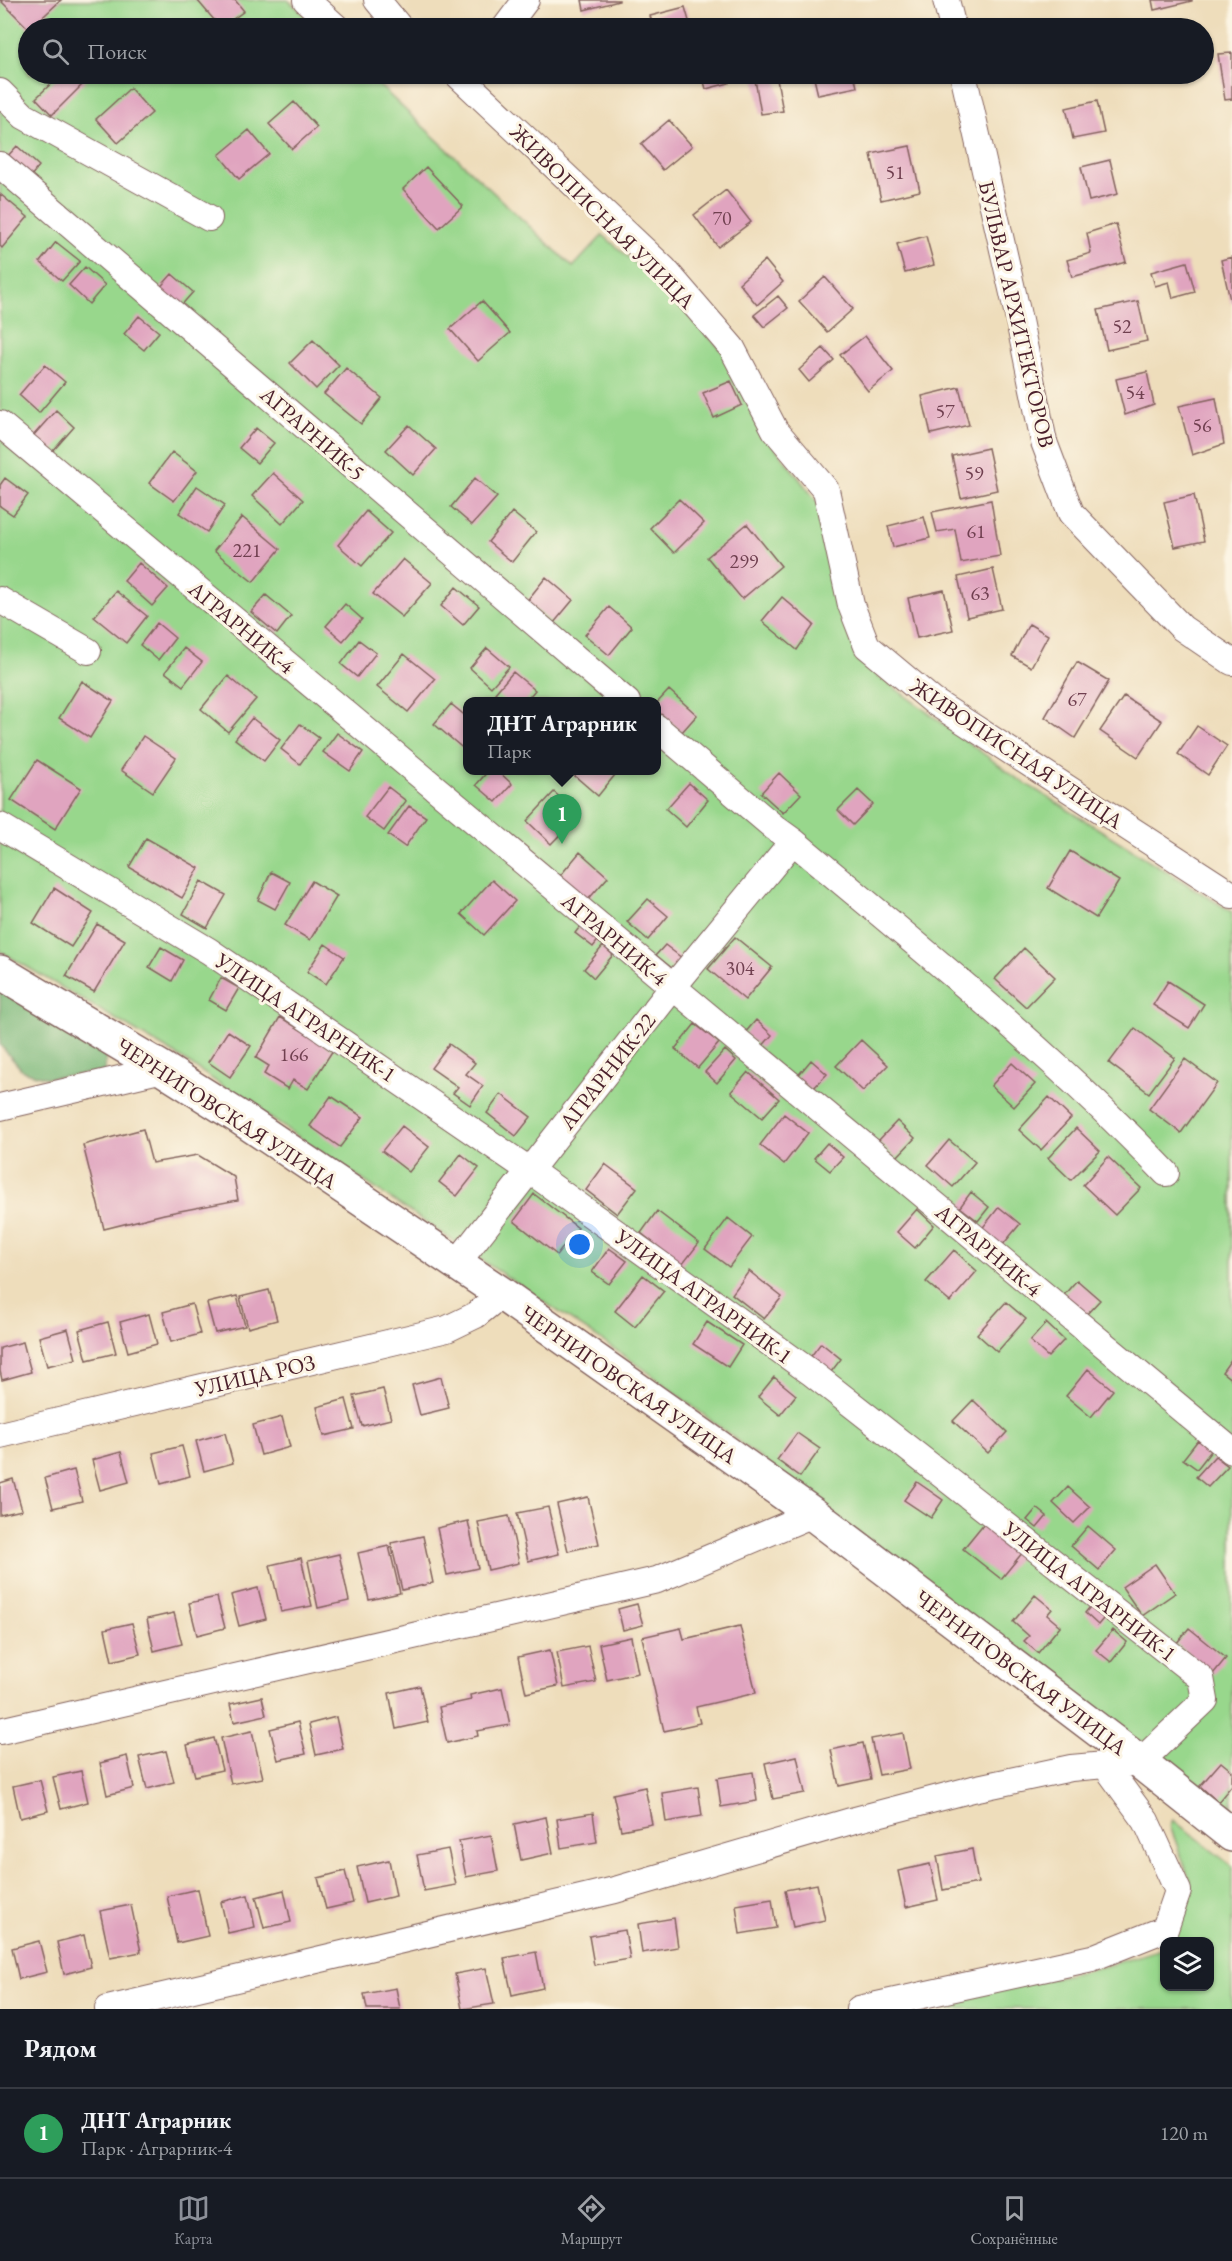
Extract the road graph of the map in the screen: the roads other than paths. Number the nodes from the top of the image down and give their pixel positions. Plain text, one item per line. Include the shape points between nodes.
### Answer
1 (306, 0) edge
2 (377, 0) edge
3 (526, 0) edge
4 (946, 0) edge
5 (326, 18) edge
6 (389, 18) edge
7 (512, 18) edge
8 (950, 18) edge
9 (468, 84) edge
10 (965, 84) edge
11 (0, 92) edge
12 (0, 165) edge
13 (209, 218) dead end
14 (0, 424) edge
15 (0, 600) edge
16 (88, 651) dead end
17 (1232, 662) edge
18 (621, 697) edge
19 (661, 730) edge
20 (0, 826) edge
21 (787, 847) junction
22 (1232, 896) edge
23 (0, 972) edge
24 (673, 987) junction
25 (163, 1069) junction
26 (0, 1107) edge
27 (529, 1170) junction
28 (1166, 1173) dead end
29 (457, 1263) junction
30 (502, 1294) junction
31 (0, 1435) edge
32 (1232, 1451) edge
33 (813, 1514) junction
34 (0, 1731) edge
35 (1140, 1762) junction
36 (1105, 1765) junction
37 (1232, 1834) edge
38 (108, 2009) edge
39 (859, 2009) edge

1 - 5 street
2 - 6 street
3 - 7 street
4 - 8 street
9 - 22 street, ЖИВОПИСНАЯ УЛИЦА via 664,269 732,348 775,430 826,490 851,605 867,646 933,701
10 - 17 street, БУЛЬВАР АРХИТЕКТОРОВ via 1044,442 1071,513 1182,628
11 - 13 street via 24,116
12 - 18 street, АГРАРНИК-5
14 - 24 street, АГРАРНИК-4
15 - 16 street
19 - 21 street via 775,828
20 - 27 street, УЛИЦА АГРАРНИК-1 via 209,951
21 - 24 street, АГРАРНИК-22
21 - 28 street via 974,994 1117,1121
23 - 25 street, ЧЕРНИГОВСКАЯ УЛИЦА
24 - 27 street, АГРАРНИК-22
24 - 32 street, АГРАРНИК-4
25 - 26 street
25 - 29 street, ЧЕРНИГОВСКАЯ УЛИЦА
27 - 29 street, АГРАРНИК-22
27 - 35 street, УЛИЦА АГРАРНИК-1 via 813,1374 1201,1678 1205,1700
29 - 30 street, ЧЕРНИГОВСКАЯ УЛИЦА
30 - 31 street, УЛИЦА РОЗ via 476,1315 447,1329
30 - 33 street, ЧЕРНИГОВСКАЯ УЛИЦА
33 - 34 street via 657,1581
33 - 35 street, ЧЕРНИГОВСКАЯ УЛИЦА
35 - 36 street
35 - 37 street, ЧЕРНИГОВСКАЯ УЛИЦА
36 - 38 street via 1071,1768 973,1789 615,1890
36 - 39 street via 1146,1821 1179,1891 1165,1929 1092,1958

